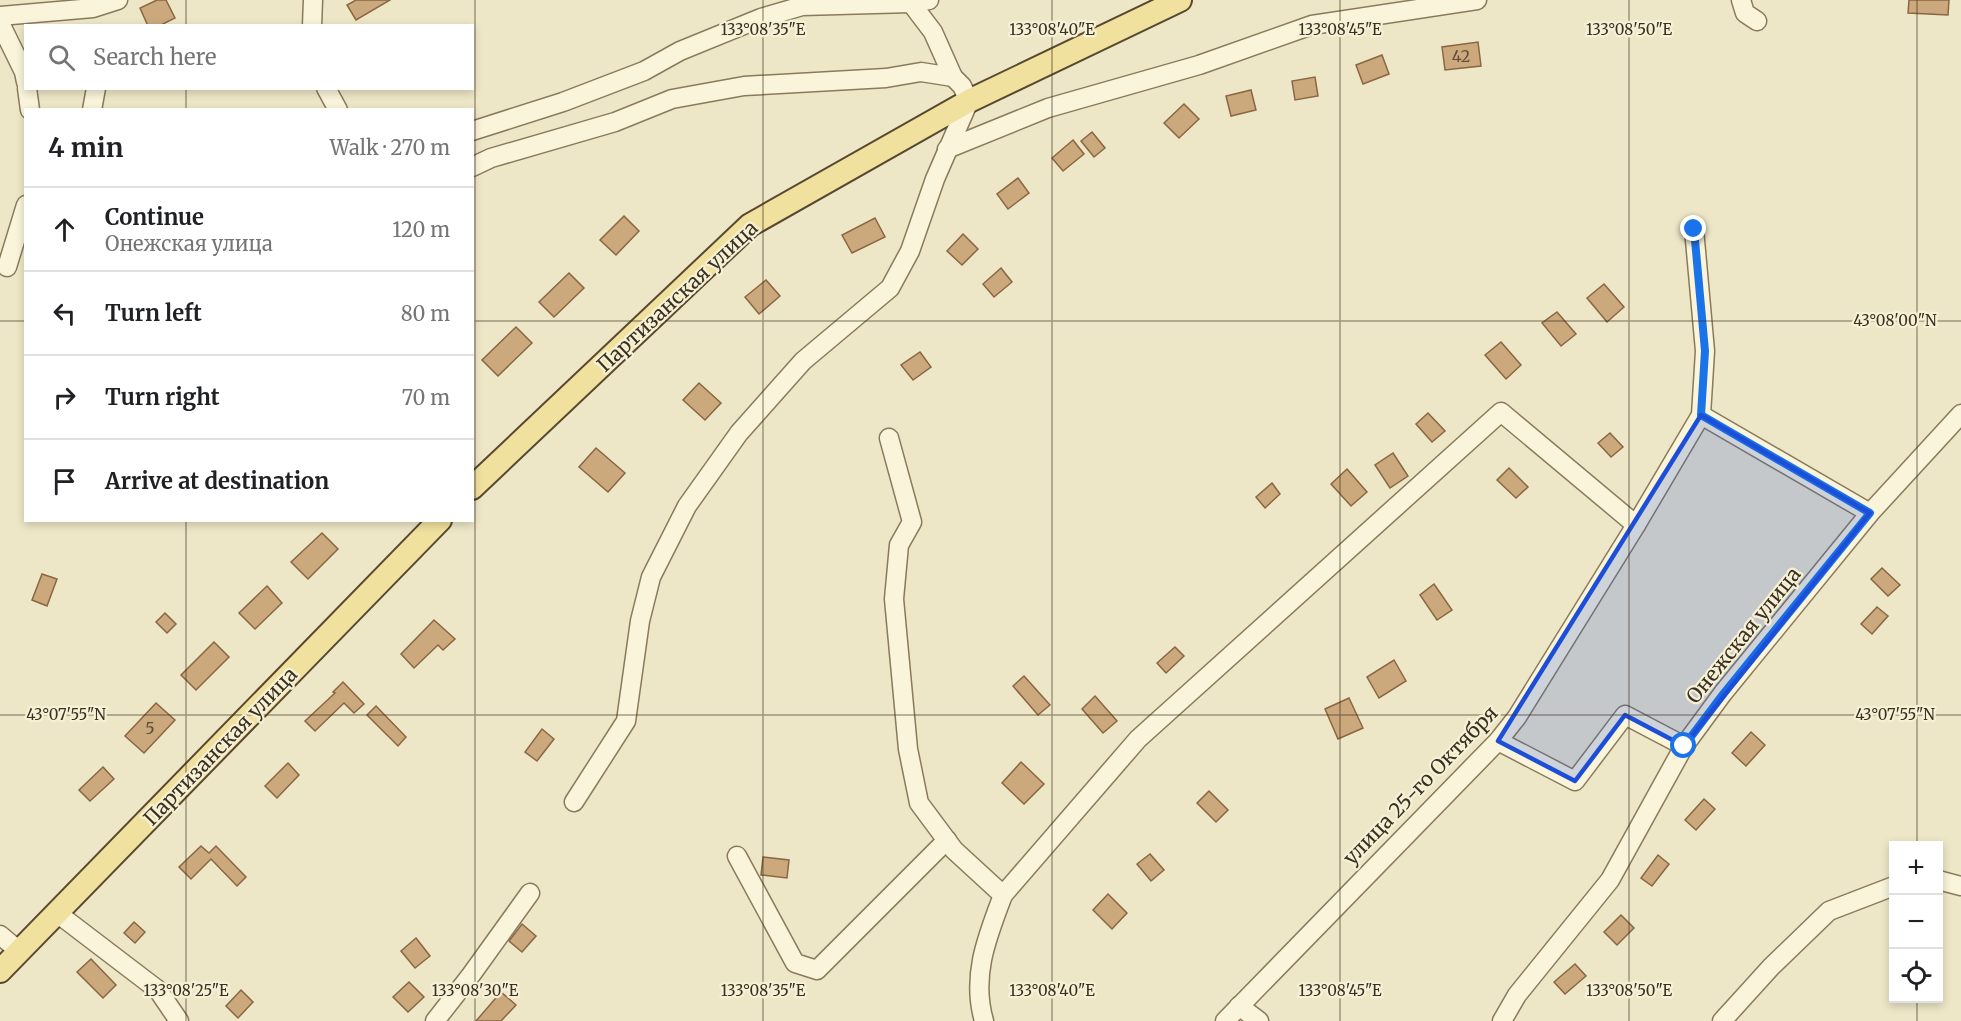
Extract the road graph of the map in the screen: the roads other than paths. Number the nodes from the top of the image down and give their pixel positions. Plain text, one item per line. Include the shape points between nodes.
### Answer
1 (118, 0) edge
2 (313, 0) edge
3 (1180, 0) edge
4 (1477, 0) edge
5 (1741, 0) edge
6 (920, 2) edge
7 (0, 16) edge
8 (77, 17) edge
9 (1757, 21) dead end
10 (0, 23) edge
11 (312, 24) edge
12 (24, 72) edge
13 (953, 77) junction
14 (27, 90) edge
15 (96, 90) edge
16 (327, 90) edge
17 (969, 101) junction
18 (30, 108) edge
19 (92, 108) edge
20 (337, 108) edge
21 (474, 130) edge
22 (947, 149) junction
23 (474, 166) edge
24 (24, 211) edge
25 (1694, 229) dead end
26 (24, 263) edge
27 (4, 267) edge
28 (1961, 414) edge
29 (1701, 415) junction
30 (889, 438) dead end
31 (474, 486) edge
32 (1870, 513) junction
33 (438, 522) edge
34 (1636, 525) junction
35 (1498, 741) junction
36 (1684, 746) junction
37 (574, 802) dead end
38 (946, 840) junction
39 (737, 856) dead end
40 (1943, 881) edge
41 (1961, 886) edge
42 (1889, 888) edge
43 (530, 893) dead end
44 (1003, 895) junction
45 (57, 913) junction
46 (0, 935) edge
47 (20, 951) junction
48 (0, 971) edge
49 (1239, 1006) junction
50 (179, 1021) edge
51 (435, 1021) edge
52 (984, 1021) edge
53 (1225, 1021) edge
54 (1259, 1021) edge
55 (1502, 1021) edge
56 (1722, 1021) edge

1 - 8 street
2 - 11 street
3 - 17 main road, Партизанская улица
4 - 22 street via 1312,25 1199,65 1048,108
5 - 9 street via 1746,13
6 - 13 street
6 - 21 street via 802,6 761,18 680,51 644,71 563,102
7 - 8 street
10 - 12 street
13 - 17 street
13 - 23 street via 921,72 886,78 744,86 682,97
14 - 18 street
15 - 19 street
16 - 20 street
17 - 22 street
17 - 31 main road, Партизанская улица via 750,225
22 - 37 street via 910,251 890,288 803,362 739,433 687,506 651,577 639,621 626,721
24 - 27 street
25 - 29 street via 1705,351
26 - 27 street
28 - 32 street, Онежская улица
29 - 32 street
29 - 34 street, улица 25-го Октября
30 - 38 street via 912,522 899,545 894,599 908,749 919,802
32 - 36 street, Онежская улица
33 - 45 main road, Партизанская улица
34 - 35 street, улица 25-го Октября
34 - 44 street via 1501,412 1138,739
35 - 36 street via 1575,781 1625,715
35 - 49 street, улица 25-го Октября
36 - 55 street, Онежская улица via 1610,880 1517,995
38 - 39 street via 817,970 795,963
38 - 44 street
40 - 41 street
42 - 56 street via 1829,911
43 - 51 street
44 - 52 street via 982,955 978,983
45 - 47 main road, Партизанская улица
45 - 50 street via 158,990
46 - 47 street
47 - 48 main road, Партизанская улица
49 - 53 street, улица 25-го Октября
49 - 54 street

